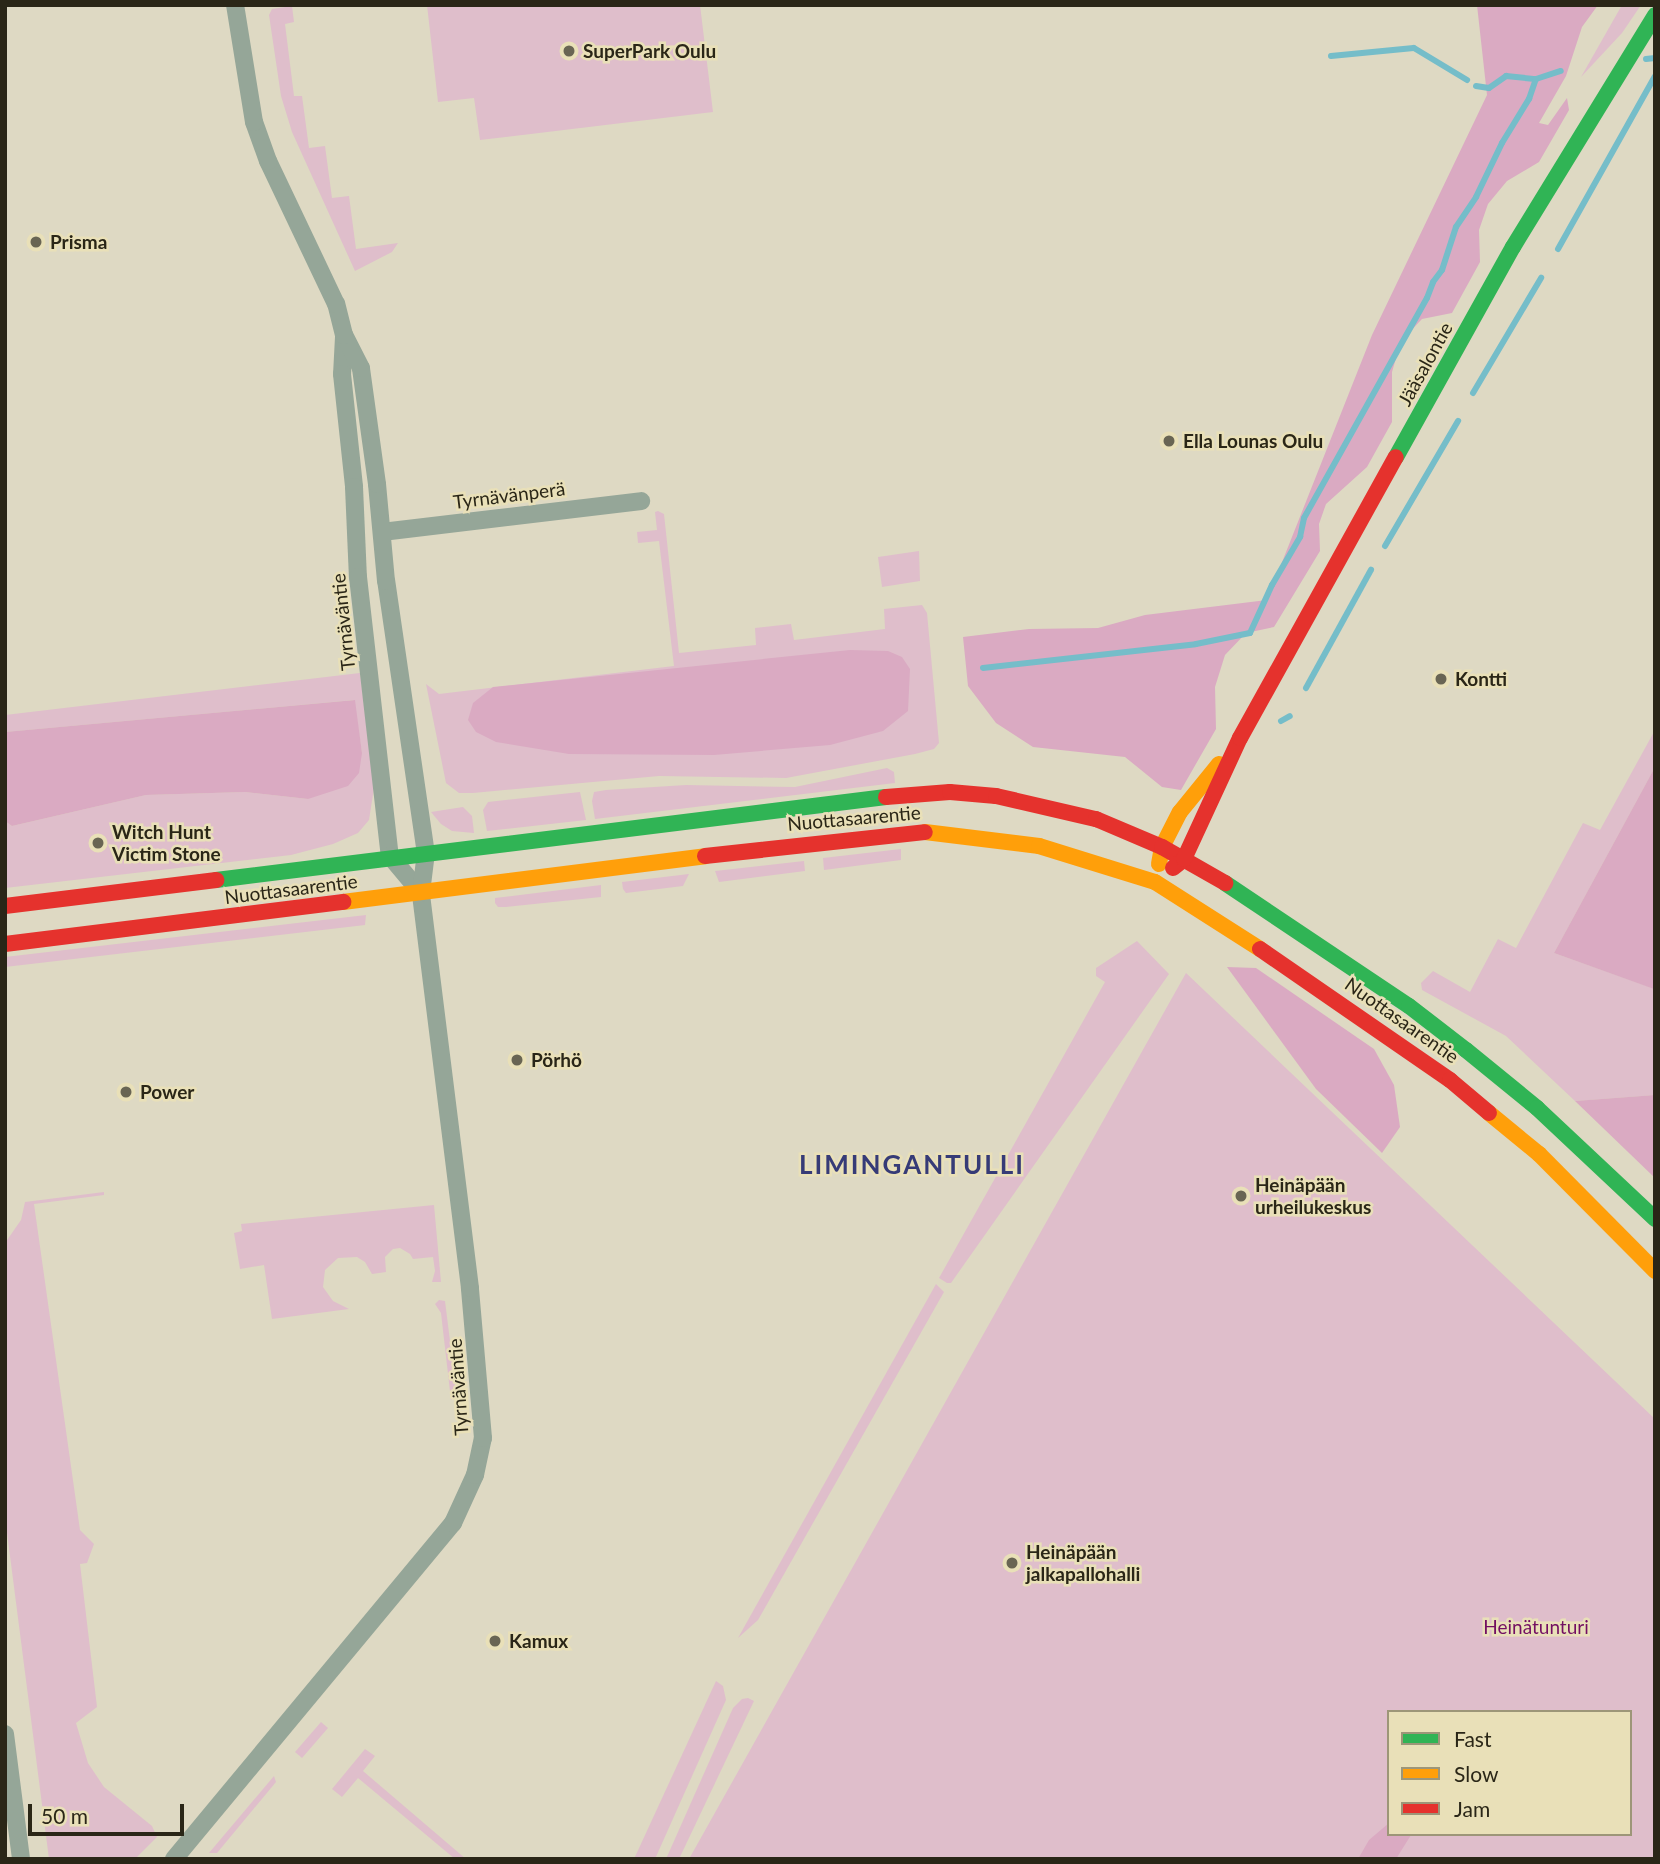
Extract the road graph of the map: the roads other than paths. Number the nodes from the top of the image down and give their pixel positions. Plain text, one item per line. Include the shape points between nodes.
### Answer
1 (235, 5) edge
2 (1655, 15) edge
3 (344, 335) junction
4 (642, 501) dead end
5 (382, 532) junction
6 (1240, 738) junction
7 (1162, 847) junction
8 (426, 853) junction
9 (390, 856) junction
10 (1184, 859) junction
11 (1155, 882) junction
12 (421, 893) junction
13 (5, 906) edge
14 (5, 944) edge
15 (1655, 1219) edge
16 (1655, 1270) edge
17 (5, 1734) edge
18 (21, 1859) edge
19 (174, 1859) edge

1 - 3 street, Tyrnäväntie via 254,122 336,304
2 - 6 main road, Jääsalontie via 1513,247
3 - 5 street, Tyrnäväntie via 360,368
3 - 9 street, Tyrnäväntie via 342,374 358,577
4 - 5 street, Tyrnävänperä
5 - 8 street, Tyrnäväntie
6 - 7 main road, Jääsalontie via 1184,806
6 - 10 main road, Jääsalontie
7 - 8 main road, Nuottasaarentie via 1096,819 996,796 950,792
7 - 10 main road, Nuottasaarentie
7 - 11 main road, Jääsalontie
8 - 9 main road, Nuottasaarentie
8 - 12 street, Tyrnäväntie
9 - 12 street
9 - 13 main road, Nuottasaarentie
10 - 11 main road, Jääsalontie
10 - 15 main road, Nuottasaarentie via 1409,1006 1537,1108
11 - 12 main road, Nuottasaarentie via 1039,846 908,831
11 - 16 main road, Nuottasaarentie via 1309,981 1450,1080 1539,1154
12 - 14 main road, Nuottasaarentie
12 - 19 street, Tyrnäväntie via 482,1402 480,1458 465,1503 439,1541
17 - 18 street

